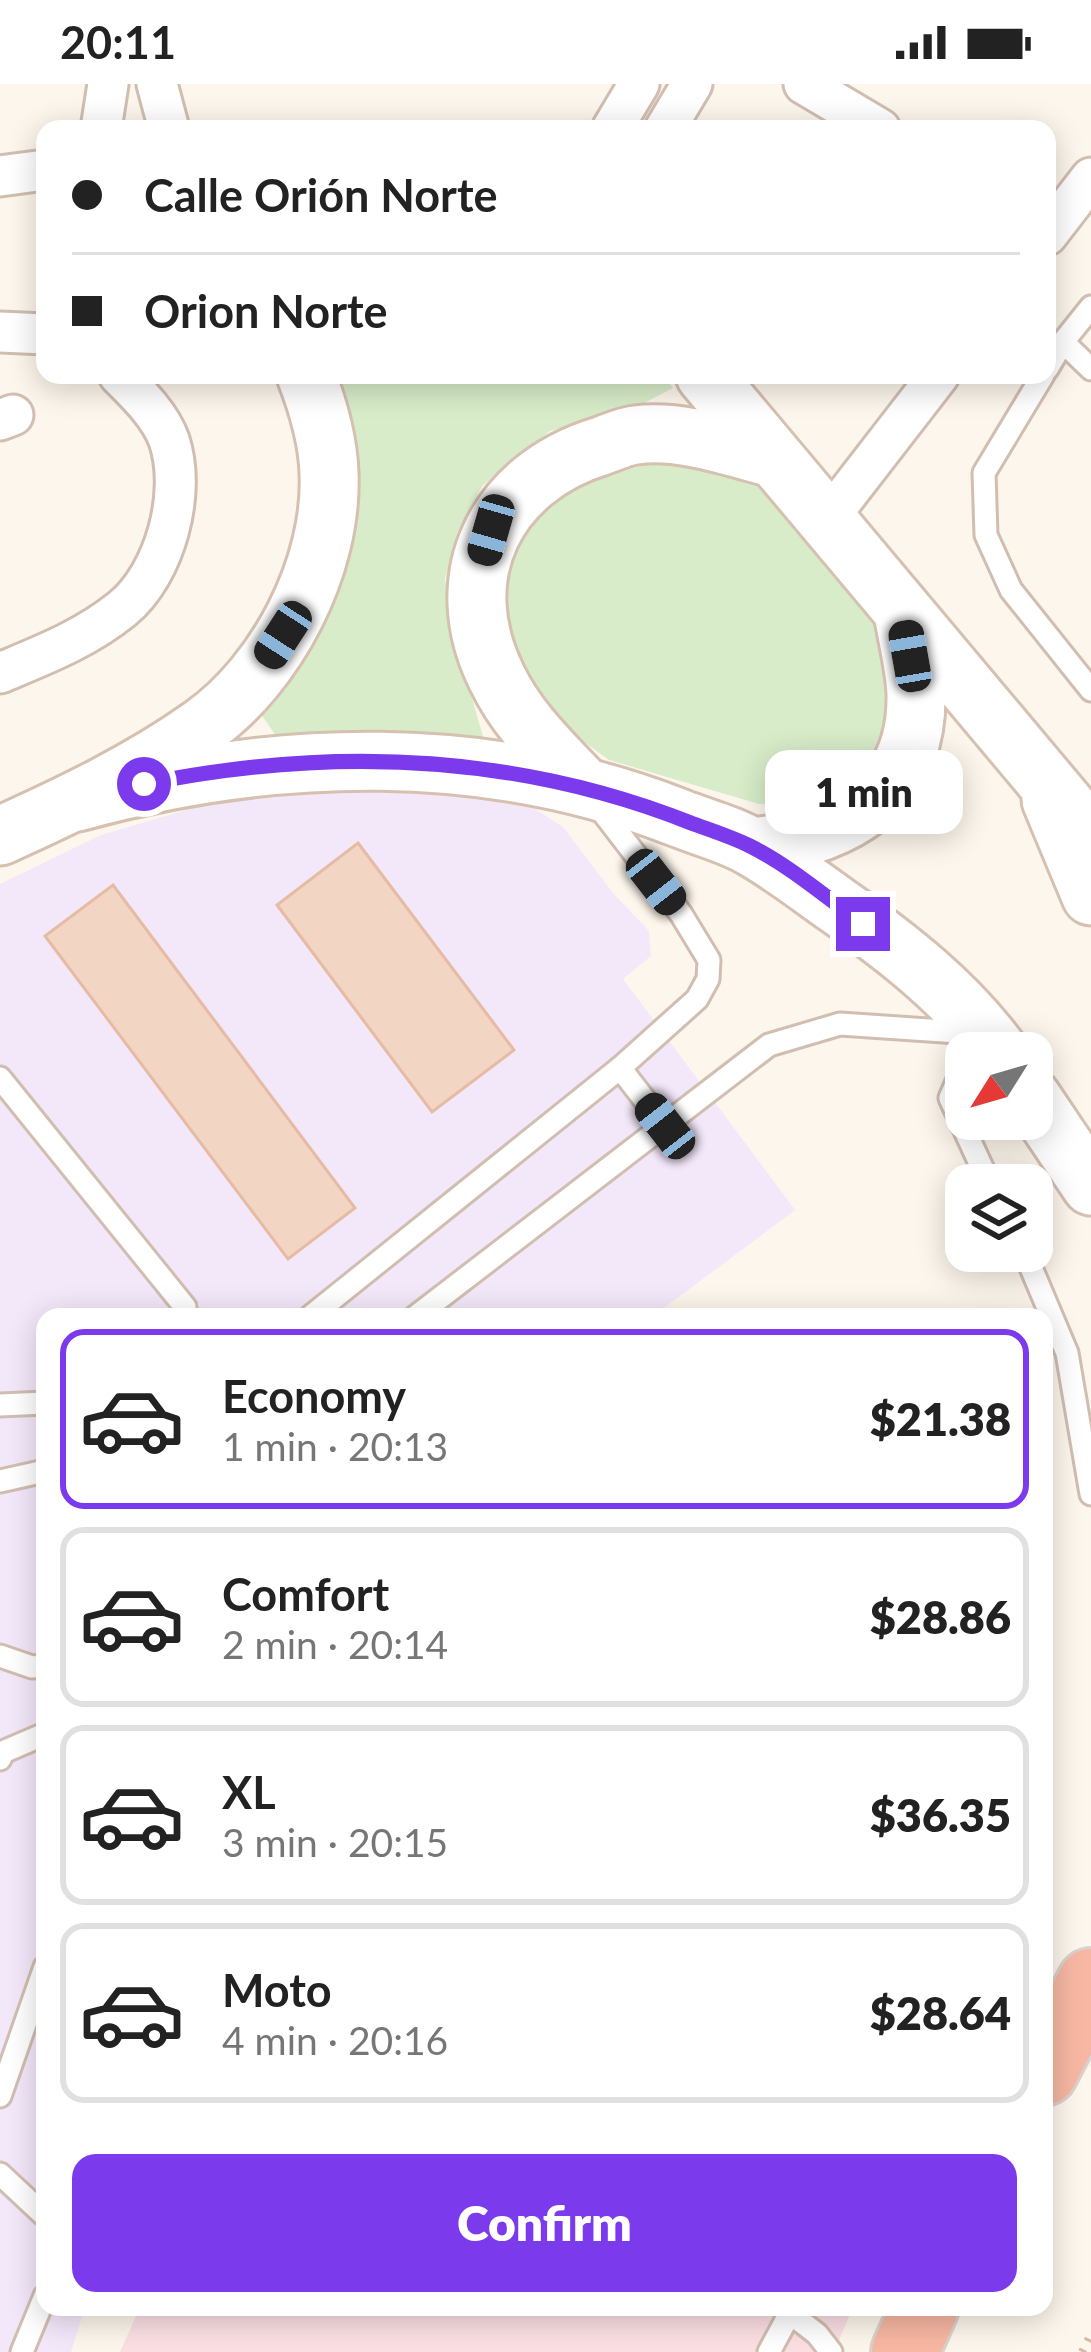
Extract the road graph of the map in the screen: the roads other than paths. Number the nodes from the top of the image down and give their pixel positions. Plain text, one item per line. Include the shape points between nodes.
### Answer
1 (108, 84) edge
2 (157, 84) edge
3 (639, 84) edge
4 (692, 84) edge
5 (804, 84) edge
6 (102, 120) edge
7 (167, 120) edge
8 (617, 120) edge
9 (670, 120) edge
10 (865, 120) edge
11 (36, 171) edge
12 (0, 176) edge
13 (1091, 178) edge
14 (1056, 223) edge
15 (1091, 307) edge
16 (0, 332) edge
17 (36, 334) edge
18 (1063, 342) junction
19 (1056, 354) edge
20 (1091, 369) edge
21 (128, 384) edge
22 (309, 384) edge
23 (712, 384) edge
24 (932, 384) edge
25 (1038, 384) edge
26 (772, 458) junction
27 (826, 521) junction
28 (903, 611) junction
29 (0, 673) edge
30 (253, 678) junction
31 (1091, 690) edge
32 (280, 762) junction
33 (1044, 779) junction
34 (583, 786) junction
35 (77, 802) junction
36 (0, 836) edge
37 (1091, 836) edge
38 (752, 847) junction
39 (1091, 896) edge
40 (970, 1032) edge
41 (945, 1045) edge
42 (620, 1069) junction
43 (0, 1078) edge
44 (665, 1126) junction
45 (1053, 1129) edge
46 (1091, 1186) edge
47 (1033, 1272) edge
48 (185, 1308) edge
49 (321, 1308) edge
50 (427, 1308) edge
51 (1048, 1308) edge
52 (1053, 1320) edge
53 (36, 1403) edge
54 (0, 1405) edge
55 (36, 1473) edge
56 (0, 1481) edge
57 (1091, 1494) edge
58 (0, 1656) edge
59 (36, 1667) edge
60 (36, 1738) edge
61 (0, 1760) edge
62 (1080, 1990) edge
63 (36, 1993) edge
64 (1053, 2052) edge
65 (0, 2096) edge
66 (0, 2174) edge
67 (36, 2208) edge
68 (37, 2316) edge
69 (784, 2316) edge
70 (792, 2316) edge
71 (922, 2316) edge
72 (22, 2352) edge
73 (769, 2352) edge
74 (831, 2352) edge
75 (904, 2352) edge

1 - 6 street
2 - 7 street
3 - 8 street
4 - 9 street
5 - 10 street
11 - 12 street
13 - 14 street
15 - 18 lane
16 - 17 street
18 - 19 lane
18 - 20 lane
21 - 29 street via 169,441 174,493 163,555 125,607 84,637
22 - 30 street via 329,471 328,513 300,603
23 - 26 street
24 - 27 street
25 - 31 lane via 984,473 986,536 1011,590
26 - 27 street
26 - 34 street via 638,434 570,455 521,488 491,530 476,581 490,662 517,713
27 - 28 street
28 - 33 street
28 - 38 street via 916,694 896,774 858,815 829,831
30 - 32 street via 246,697 251,735
30 - 35 street via 202,727
32 - 34 street via 416,762
32 - 35 street
33 - 37 street
33 - 39 street
34 - 38 street
34 - 42 lane via 709,960 697,999
35 - 36 street
38 - 40 street via 900,949
41 - 44 lane via 840,1024 769,1046
42 - 44 lane
42 - 49 lane
43 - 48 lane
44 - 50 lane
45 - 46 street
47 - 51 lane
52 - 57 lane via 1067,1353
53 - 54 lane
55 - 56 lane
58 - 59 lane
60 - 61 lane
62 - 64 highway
63 - 65 lane
66 - 67 lane
68 - 72 lane
69 - 73 lane
70 - 74 lane
71 - 75 highway

